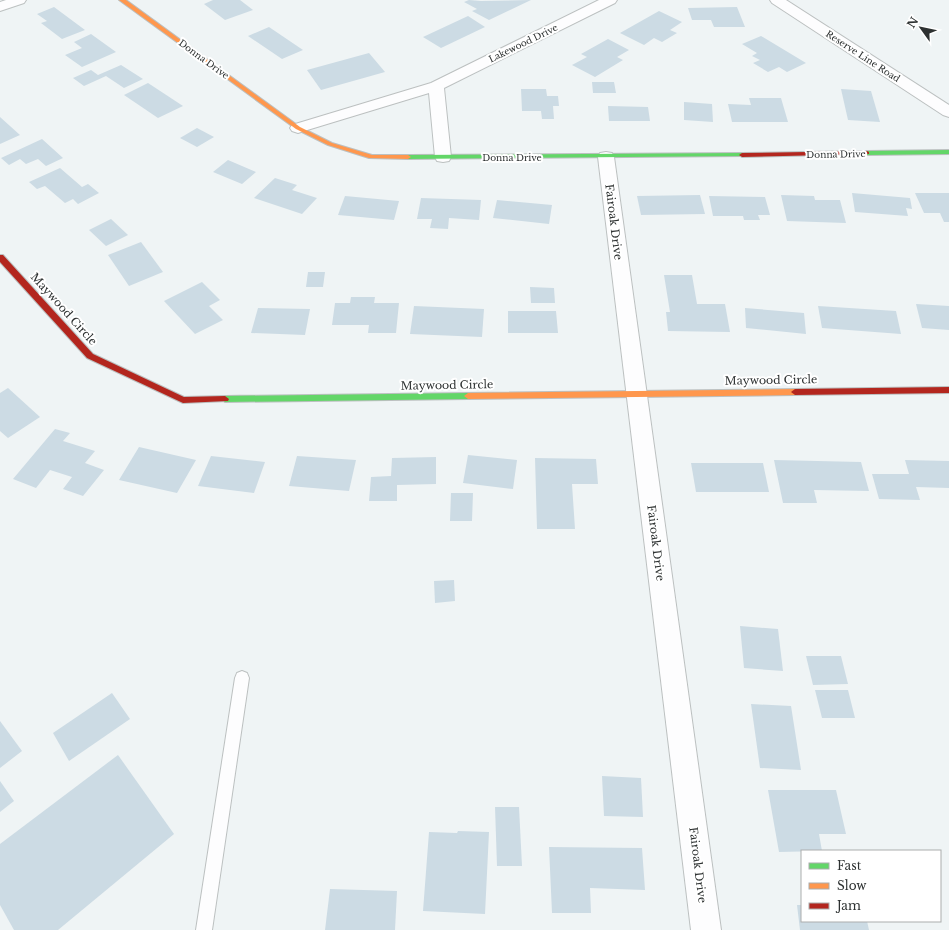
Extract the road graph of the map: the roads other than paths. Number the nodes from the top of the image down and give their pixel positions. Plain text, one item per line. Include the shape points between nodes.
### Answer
1 (19, 0) edge
2 (122, 0) edge
3 (610, 0) edge
4 (777, 0) edge
5 (0, 7) edge
6 (436, 86) junction
7 (949, 112) edge
8 (298, 128) junction
9 (949, 152) edge
10 (443, 157) junction
11 (606, 157) junction
12 (0, 257) edge
13 (949, 390) edge
14 (636, 394) junction
15 (242, 678) dead end
16 (204, 930) edge
17 (706, 930) edge

1 - 5 street
2 - 8 street, Donna Drive
3 - 6 street, Lakewood Drive
4 - 7 street, Reserve Line Road
6 - 8 street, Lakewood Drive
6 - 10 street
8 - 10 street, Donna Drive via 330,144 370,157
9 - 11 street, Donna Drive
10 - 11 street, Donna Drive
11 - 14 street, Fairoak Drive
12 - 14 street, Maywood Circle via 90,356 184,400
13 - 14 street, Maywood Circle
14 - 17 street, Fairoak Drive
15 - 16 lane

